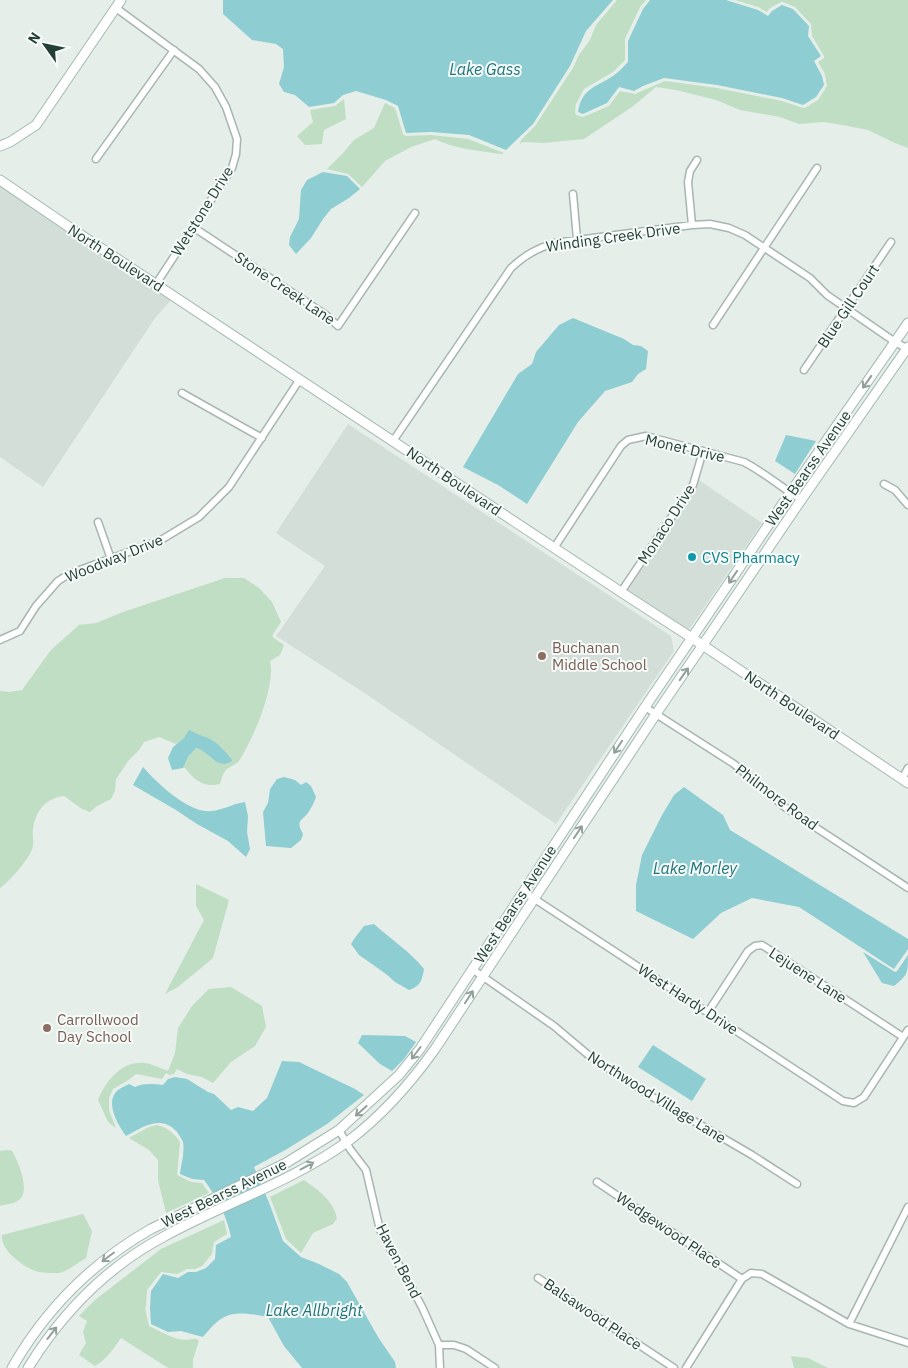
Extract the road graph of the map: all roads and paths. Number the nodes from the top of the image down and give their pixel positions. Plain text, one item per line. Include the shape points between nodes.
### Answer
1 (118, 4) edge
2 (174, 50) junction
3 (0, 146) edge
4 (96, 159) dead end
5 (697, 160) dead end
6 (817, 168) dead end
7 (0, 180) edge
8 (572, 194) dead end
9 (416, 213) dead end
10 (692, 225) junction
11 (193, 227) junction
12 (576, 239) junction
13 (891, 242) dead end
14 (764, 248) junction
15 (156, 284) junction
16 (846, 309) junction
17 (908, 323) edge
18 (712, 324) dead end
19 (895, 342) junction
20 (908, 348) edge
21 (804, 370) dead end
22 (300, 379) junction
23 (182, 393) dead end
24 (262, 438) junction
25 (393, 441) junction
26 (703, 451) junction
27 (884, 484) dead end
28 (790, 493) junction
29 (802, 500) junction
30 (908, 505) edge
31 (98, 522) dead end
32 (554, 548) junction
33 (111, 559) junction
34 (620, 592) junction
35 (692, 638) junction
36 (0, 640) edge
37 (703, 646) junction
38 (645, 707) junction
39 (656, 714) junction
40 (908, 768) edge
41 (905, 781) edge
42 (578, 809) junction
43 (589, 816) junction
44 (908, 888) edge
45 (524, 892) junction
46 (535, 898) junction
47 (472, 969) junction
48 (483, 976) junction
49 (708, 1012) junction
50 (908, 1030) edge
51 (432, 1031) junction
52 (903, 1037) junction
53 (442, 1038) junction
54 (339, 1130) junction
55 (346, 1142) junction
56 (597, 1182) dead end
57 (797, 1184) dead end
58 (908, 1207) edge
59 (134, 1239) junction
60 (141, 1250) junction
61 (538, 1278) dead end
62 (742, 1279) junction
63 (850, 1324) junction
64 (908, 1343) edge
65 (439, 1345) junction
66 (12, 1368) edge
67 (28, 1368) edge
68 (440, 1368) edge
69 (495, 1368) edge
70 (674, 1368) edge
71 (686, 1368) edge

1 - 2 street, Wetstone Drive
1 - 3 main road via 36,125
2 - 4 street
2 - 11 street, Wetstone Drive via 199,69 215,87 237,138 232,168
5 - 10 street via 688,182
6 - 14 street
7 - 15 main road, North Boulevard
8 - 12 street
9 - 11 street, Stone Creek Lane via 338,326
10 - 12 street, Winding Creek Drive
10 - 14 street, Winding Creek Drive via 729,228
11 - 15 street, Wetstone Drive
12 - 25 street, Winding Creek Drive via 539,248 511,268
13 - 16 street, Blue Gill Court
14 - 16 street, Winding Creek Drive via 810,278
14 - 18 street
15 - 22 main road, North Boulevard
16 - 19 street, Winding Creek Drive
16 - 21 street, Blue Gill Court
17 - 19 main road, West Bearss Avenue
19 - 20 street, Winding Creek Drive
19 -> 28 main road, West Bearss Avenue
20 - 29 main road, West Bearss Avenue
22 - 24 street, Woodway Drive
22 - 25 main road, North Boulevard
23 - 24 street
24 - 33 street, Woodway Drive via 229,487 199,517 162,540
25 - 32 main road, North Boulevard
26 - 28 street, Monet Drive via 744,462
26 - 32 street, Monet Drive via 646,436 628,440
26 - 34 street, Monaco Drive via 693,484
27 - 30 street via 896,490
28 - 29 street, Monet Drive
28 -> 35 main road, West Bearss Avenue
29 - 37 main road, West Bearss Avenue
31 - 33 street
32 - 34 main road, North Boulevard
33 - 36 street, Woodway Drive via 58,581 20,631
34 - 35 main road, North Boulevard
35 - 37 main road, North Boulevard
35 - 38 main road, West Bearss Avenue
39 -> 37 main road, West Bearss Avenue
37 - 41 main road, North Boulevard
38 - 39 street, Philmore Road
38 -> 42 main road, West Bearss Avenue
39 - 43 main road, West Bearss Avenue
39 - 44 street, Philmore Road via 734,764 786,808
40 - 41 street
42 - 43 street
42 - 45 main road, West Bearss Avenue
46 -> 43 main road, West Bearss Avenue
45 - 46 street, West Hardy Drive
45 - 47 main road, West Bearss Avenue
46 - 48 main road, West Bearss Avenue
46 - 49 street, West Hardy Drive
47 - 48 street, Northwood Village Lane
47 - 51 main road, West Bearss Avenue
53 -> 48 main road, West Bearss Avenue
48 - 57 street, Northwood Village Lane via 554,1026 592,1058
49 - 52 street, West Hardy Drive via 843,1101 854,1103 864,1097
49 - 52 street, Lejuene Lane via 748,951 762,945
50 - 52 street
51 - 53 street
51 -> 54 main road, West Bearss Avenue via 399,1076
53 - 55 main road, West Bearss Avenue via 406,1087
54 - 55 street, Haven Bend
54 - 59 main road, West Bearss Avenue via 286,1163
60 -> 55 main road, West Bearss Avenue via 216,1210 264,1189
55 - 65 street, Haven Bend via 366,1170 380,1230
56 - 62 street, Wedgewood Place
58 - 63 street
59 - 60 street
59 -> 66 main road, West Bearss Avenue via 101,1262 68,1293 36,1330
67 -> 60 main road, West Bearss Avenue via 78,1302
61 - 70 street, Balsawood Place
62 - 63 street via 751,1273 762,1274
62 - 71 street
63 - 64 street
65 - 68 street, Haven Bend
65 - 69 street via 466,1349

